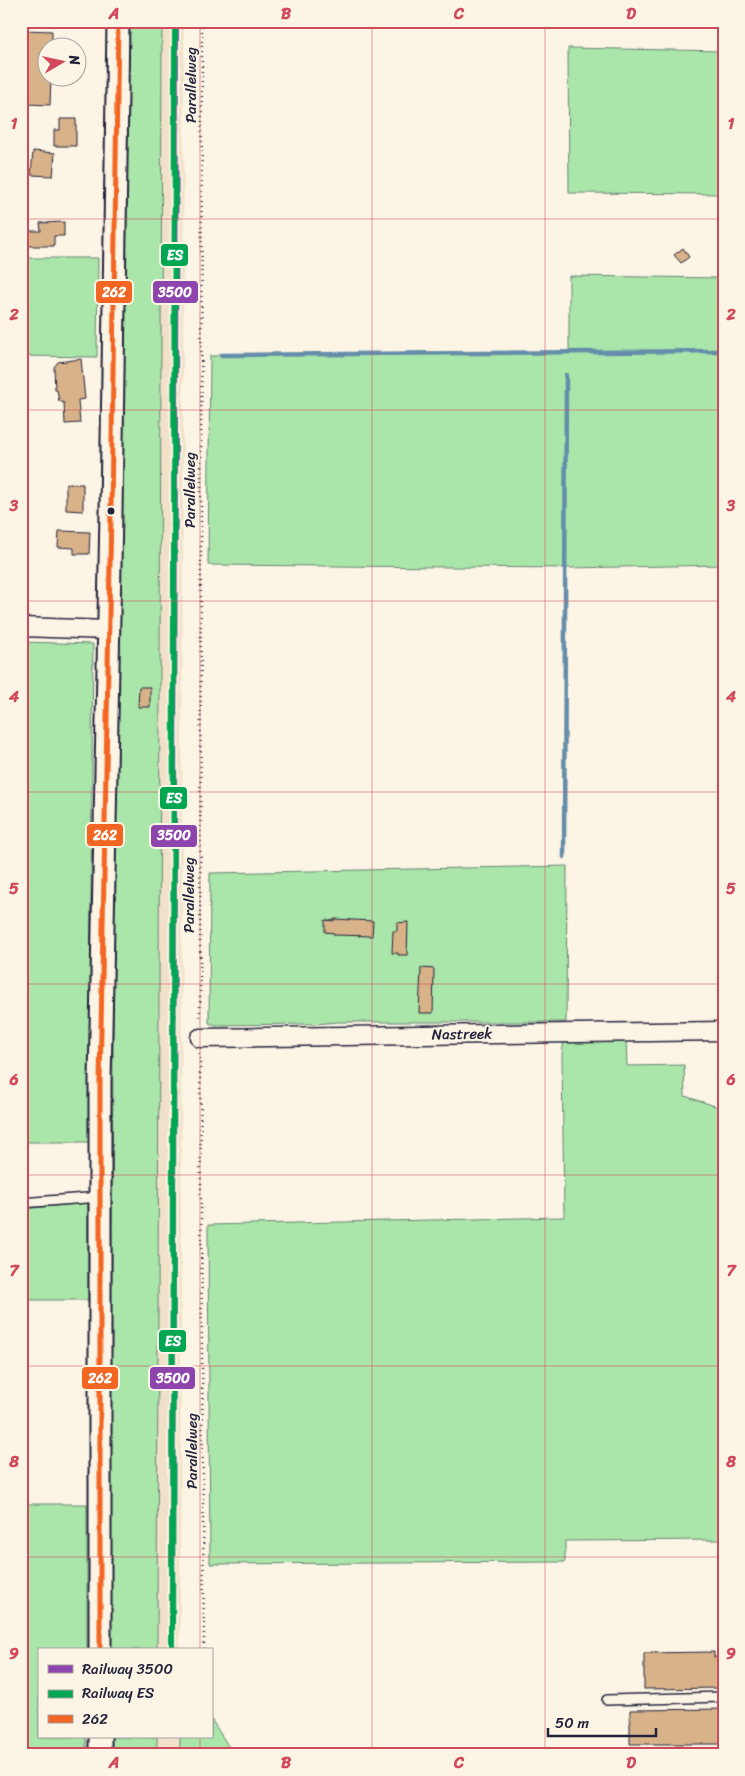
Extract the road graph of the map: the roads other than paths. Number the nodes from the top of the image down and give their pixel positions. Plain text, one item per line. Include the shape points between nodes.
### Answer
1 (118, 21) edge
2 (21, 627) edge
3 (108, 630) junction
4 (724, 1031) edge
5 (200, 1038) road end
6 (100, 1197) junction
7 (21, 1203) edge
8 (100, 1648) edge
9 (724, 1697) edge
10 (607, 1700) dead end
11 (100, 1738) edge
12 (100, 1755) edge

1 - 3 street
2 - 3 street
3 - 6 street
4 - 5 street, Nastreek
6 - 7 lane
6 - 8 street
9 - 10 lane
11 - 12 street

